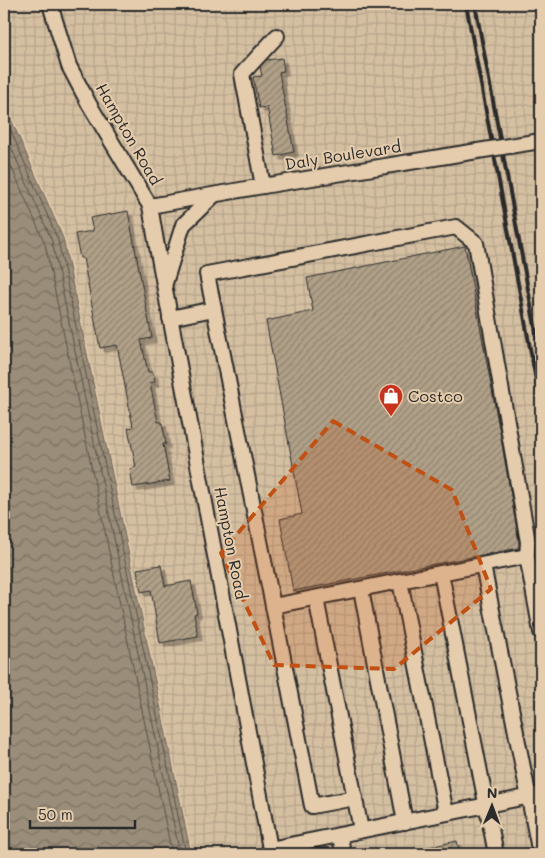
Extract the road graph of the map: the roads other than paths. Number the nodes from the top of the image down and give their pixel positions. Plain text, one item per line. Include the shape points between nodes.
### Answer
1 (50, 4) edge
2 (277, 36) dead end
3 (541, 141) edge
4 (263, 186) junction
5 (214, 195) junction
6 (150, 206) junction
7 (164, 286) junction
8 (214, 309) junction
9 (170, 318) junction
10 (527, 556) junction
11 (483, 565) junction
12 (441, 573) junction
13 (400, 581) junction
14 (361, 589) junction
15 (316, 598) junction
16 (273, 606) junction
17 (541, 632) edge
18 (535, 796) edge
19 (355, 798) junction
20 (486, 806) junction
21 (446, 813) junction
22 (405, 822) junction
23 (361, 830) junction
24 (340, 835) junction
25 (271, 851) edge
26 (343, 854) edge
27 (495, 854) edge
28 (540, 854) edge

1 - 6 street, Hampton Road via 69,66
2 - 4 street via 242,74
3 - 4 street, Daly Boulevard, bridge
4 - 5 street, Daly Boulevard
5 - 6 street, Daly Boulevard
5 - 7 street, Hampton Road via 183,225
6 - 7 street, Hampton Road
7 - 9 street, Hampton Road
8 - 9 street
8 - 10 street via 208,274 456,227 476,243 528,542
8 - 16 street
9 - 25 street, Hampton Road
10 - 11 street
10 - 17 street
11 - 12 street
11 - 18 street
12 - 13 street
12 - 20 street
13 - 14 street
13 - 21 street
14 - 15 street
14 - 22 street
15 - 16 street
15 - 19 street
16 - 19 street via 312,806
18 - 20 street
18 - 28 street
19 - 23 street
20 - 21 street
20 - 27 street
21 - 22 street
22 - 23 street
23 - 24 street
24 - 25 street
24 - 26 street

